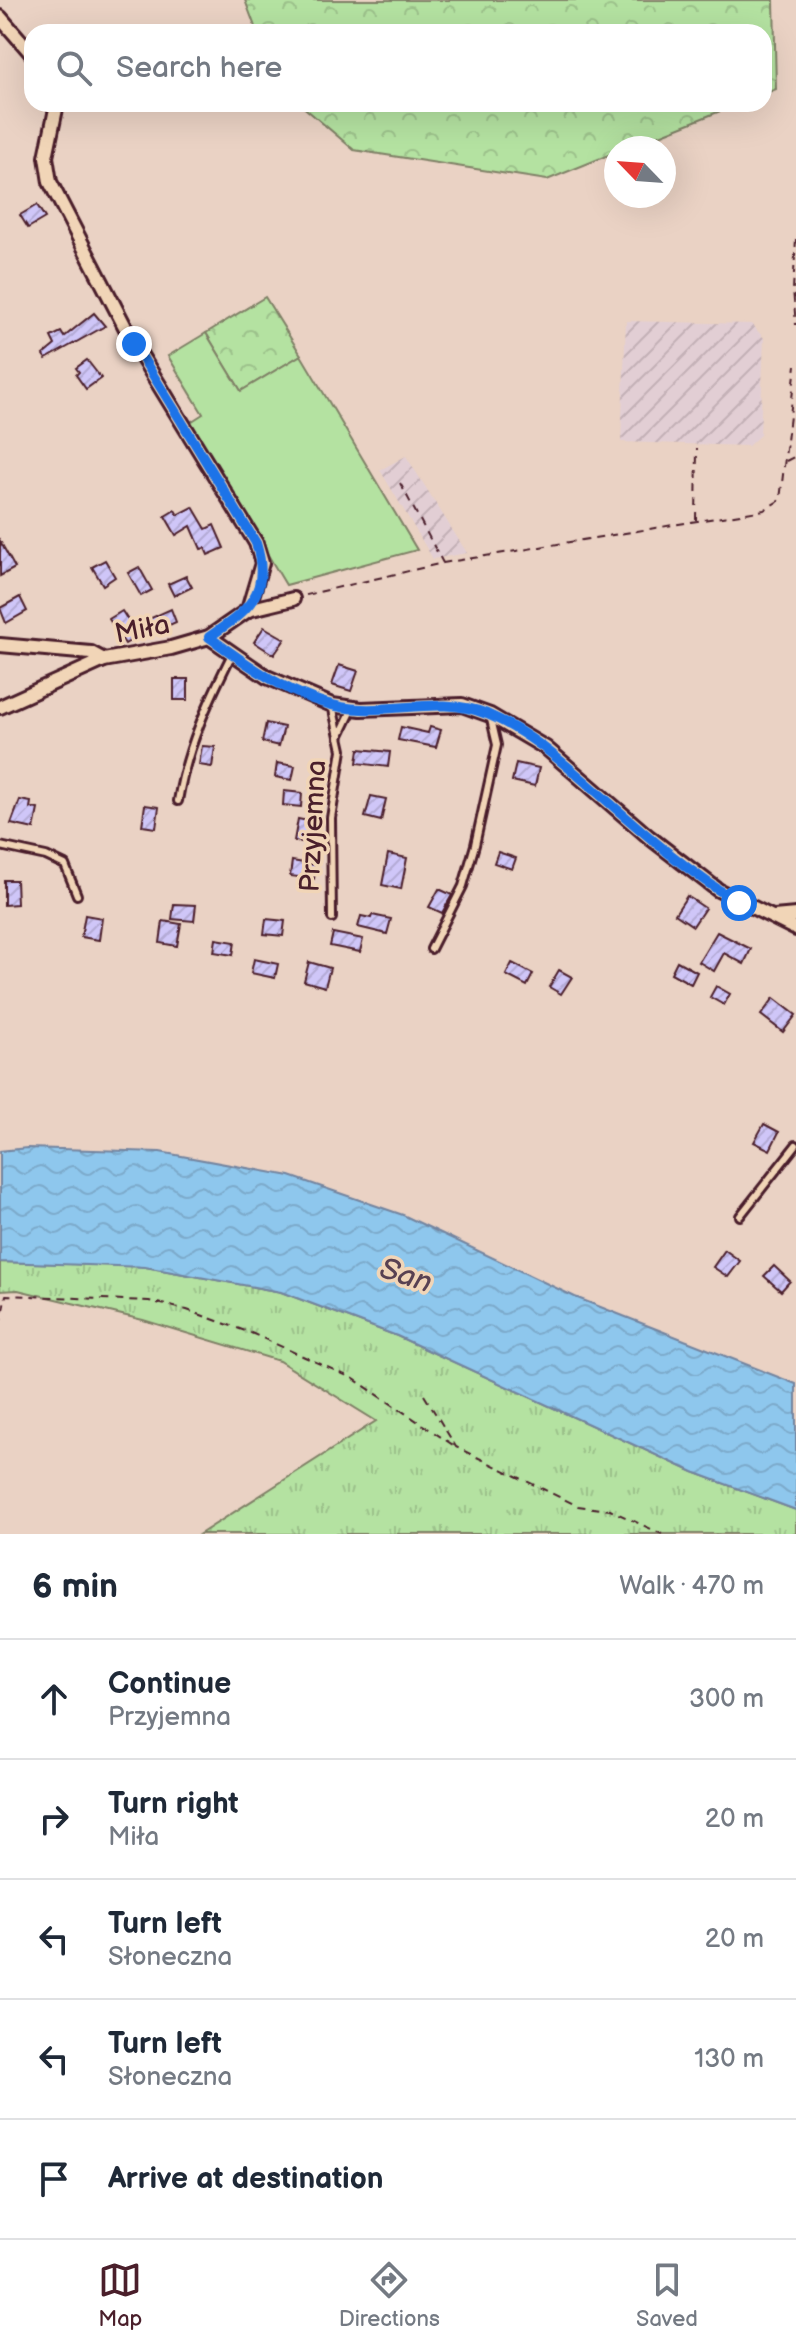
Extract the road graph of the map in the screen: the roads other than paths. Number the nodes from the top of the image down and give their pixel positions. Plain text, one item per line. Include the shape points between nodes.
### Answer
1 (0, 17) edge
2 (24, 45) edge
3 (55, 112) edge
4 (293, 599) road end
5 (248, 610) junction
6 (209, 637) junction
7 (0, 645) edge
8 (232, 654) junction
9 (104, 660) junction
10 (332, 705) junction
11 (0, 707) edge
12 (353, 708) junction
13 (490, 715) junction
14 (339, 738) junction
15 (178, 801) dead end
16 (0, 846) edge
17 (77, 895) dead end
18 (796, 915) edge
19 (774, 917) junction
20 (332, 918) dead end
21 (796, 929) edge
22 (431, 949) dead end
23 (796, 1145) edge
24 (740, 1216) dead end

1 - 2 street
3 - 5 street via 46,157 50,182 134,344 256,543 262,563
4 - 5 street, Miła
5 - 6 street, Miła
6 - 8 street
6 - 9 street, Miła
7 - 9 street via 91,653
8 - 10 street via 267,677
8 - 15 lane via 198,724
9 - 11 street, Miła
10 - 12 street
10 - 14 lane, Przyjemna
12 - 13 street via 462,705
12 - 14 lane, Przyjemna
13 - 19 street via 546,748 718,890
13 - 22 lane via 497,745 475,845 463,886
14 - 20 lane, Przyjemna via 342,750 331,818
16 - 17 lane via 65,865
18 - 19 street
19 - 21 street
23 - 24 lane

